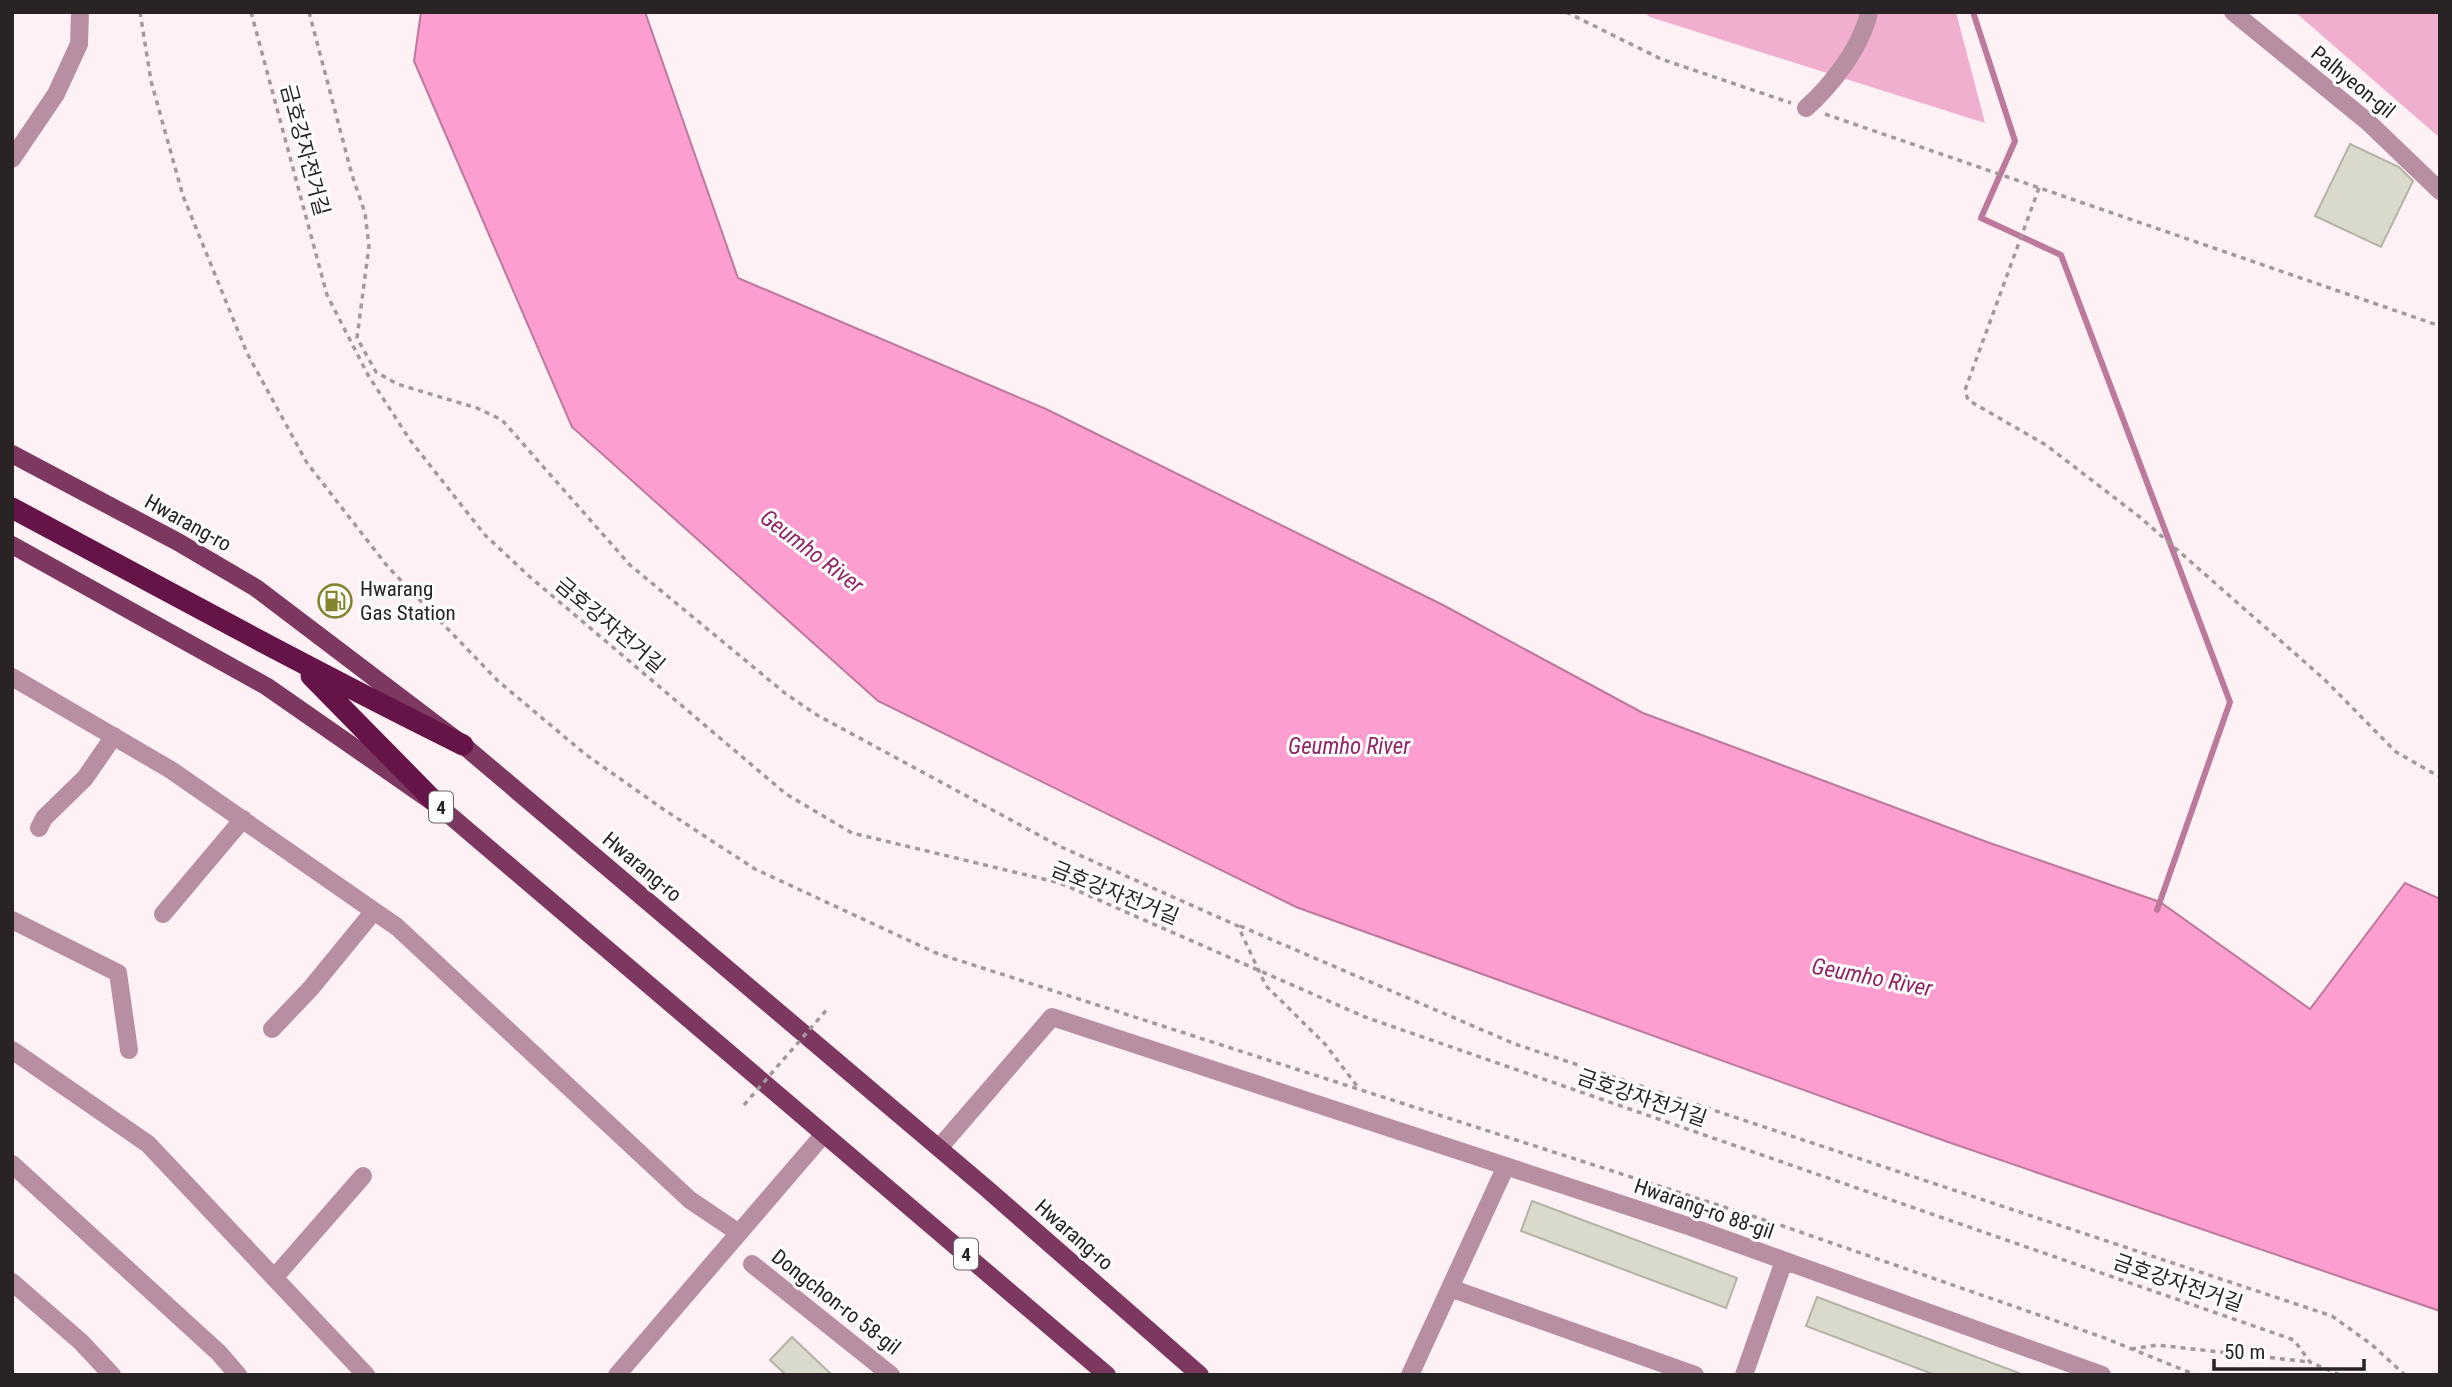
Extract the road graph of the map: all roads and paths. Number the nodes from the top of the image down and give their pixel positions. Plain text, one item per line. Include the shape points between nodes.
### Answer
1 (80, 12) edge
2 (143, 12) edge
3 (251, 12) edge
4 (309, 12) edge
5 (1566, 12) edge
6 (1869, 12) edge
7 (2233, 12) edge
8 (1806, 108) junction
9 (12, 159) edge
10 (2039, 188) junction
11 (2440, 191) edge
12 (2440, 326) edge
13 (12, 454) edge
14 (12, 508) edge
15 (12, 545) edge
16 (298, 663) junction
17 (12, 677) edge
18 (114, 736) junction
19 (463, 745) junction
20 (2440, 778) edge
21 (440, 807) junction
22 (243, 819) junction
23 (39, 828) dead end
24 (373, 911) junction
25 (163, 914) dead end
26 (12, 920) edge
27 (1238, 926) junction
28 (1257, 971) junction
29 (830, 1007) dead end
30 (272, 1029) dead end
31 (12, 1050) edge
32 (129, 1050) dead end
33 (1358, 1087) junction
34 (744, 1105) dead end
35 (824, 1134) junction
36 (939, 1148) junction
37 (12, 1164) edge
38 (1506, 1166) junction
39 (363, 1176) dead end
40 (739, 1233) junction
41 (1784, 1261) junction
42 (752, 1264) dead end
43 (275, 1278) junction
44 (12, 1282) edge
45 (1450, 1289) junction
46 (2131, 1349) junction
47 (2310, 1362) junction
48 (2076, 1370) edge
49 (112, 1375) edge
50 (239, 1375) edge
51 (366, 1375) edge
52 (617, 1375) edge
53 (891, 1375) edge
54 (1107, 1375) edge
55 (1200, 1375) edge
56 (1410, 1375) edge
57 (1695, 1375) edge
58 (1744, 1375) edge
59 (2102, 1375) edge
60 (2196, 1375) edge
61 (2340, 1375) edge
62 (2405, 1375) edge

1 - 9 street via 74,56 56,94
2 - 33 path via 151,82 183,196 247,353 307,463 388,567 498,681 585,754 755,869 936,953
3 - 28 path, 금호강자전거길 via 327,295 368,374 410,439 485,535 786,794 821,817 852,833 1060,883
4 - 27 path via 365,212 369,246 357,338 376,372 397,384 502,420 631,565 817,715 1059,846
5 - 8 path via 1661,59
6 - 8 street via 1865,31 1819,97
7 - 11 street, Palhyeon-gil via 2368,122
8 - 10 path
10 - 12 path
10 - 20 path via 1965,390 1968,400 2046,445 2141,518 2324,679 2396,752
13 - 19 main road, Hwarang-ro via 256,588
14 - 16 highway
15 - 21 main road, 4 via 267,686
16 - 19 highway
16 - 21 highway
17 - 18 street
18 - 22 street
18 - 23 street via 85,778
19 - 36 main road, Hwarang-ro
21 - 35 main road, 4
22 - 24 street
22 - 25 street
24 - 30 street via 312,988
24 - 40 street via 397,927 690,1200
26 - 32 street via 118,973
27 - 28 path
27 - 62 path via 1515,1044 2332,1316
28 - 33 path
28 - 47 path, 금호강자전거길 via 1473,1056 2294,1340
29 - 34 path, bridge
31 - 43 street via 148,1144
33 - 46 path via 1780,1224
35 - 40 street
35 - 54 main road, 4
36 - 38 street, Hwarang-ro 88-gil via 1052,1017
36 - 55 main road, Hwarang-ro
37 - 50 street
38 - 41 street, Hwarang-ro 88-gil
38 - 45 street
39 - 43 street
40 - 52 street
41 - 48 street, Hwarang-ro 88-gil
41 - 58 street
42 - 53 street, Dongchon-ro 58-gil
43 - 51 street
44 - 49 street
45 - 56 street
45 - 57 street
46 - 47 path via 2157,1345
46 - 60 path
47 - 61 path, 금호강자전거길
48 - 59 street, Hwarang-ro 88-gil

